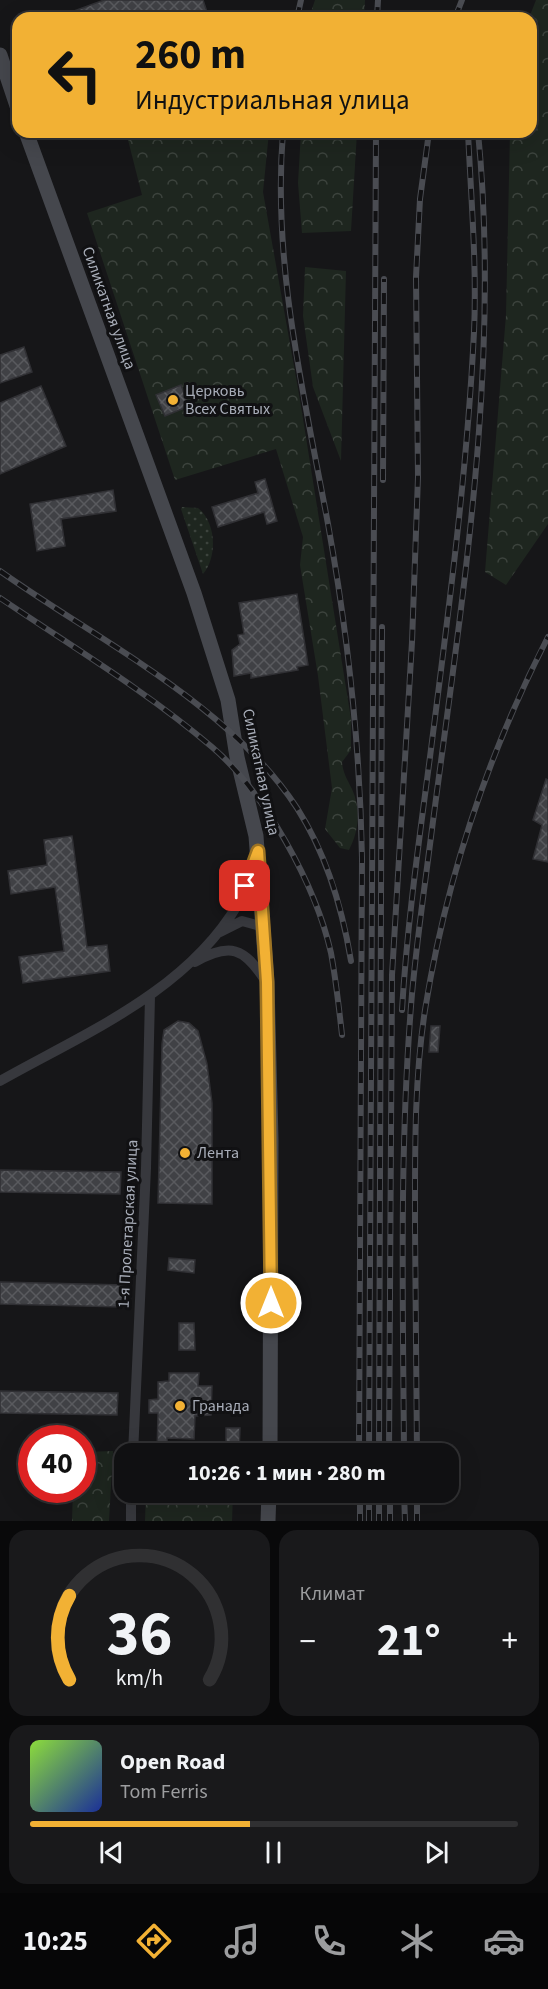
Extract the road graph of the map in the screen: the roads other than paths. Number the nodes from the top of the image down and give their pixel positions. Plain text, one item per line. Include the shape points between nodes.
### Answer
1 (0, 55) edge
2 (12, 91) edge
3 (28, 138) edge
4 (258, 851) junction
5 (264, 927) junction
6 (218, 933) junction
7 (184, 968) junction
8 (267, 982) junction
9 (150, 996) junction
10 (0, 1081) edge
11 (134, 1443) edge
12 (270, 1443) edge
13 (132, 1503) edge
14 (269, 1503) edge
15 (131, 1521) edge
16 (268, 1521) edge

1 - 2 street
3 - 4 street, Силикатная улица via 194,592 228,700 233,741
4 - 5 street, Силикатная улица
4 - 6 street via 239,903
5 - 6 street via 242,921
5 - 8 street, Силикатная улица
6 - 7 street
7 - 8 street via 221,950 235,951 246,955
7 - 9 street
8 - 12 street, Силикатная улица
9 - 10 street
9 - 11 street, 1-я Пролетарская улица
13 - 15 street
14 - 16 street

